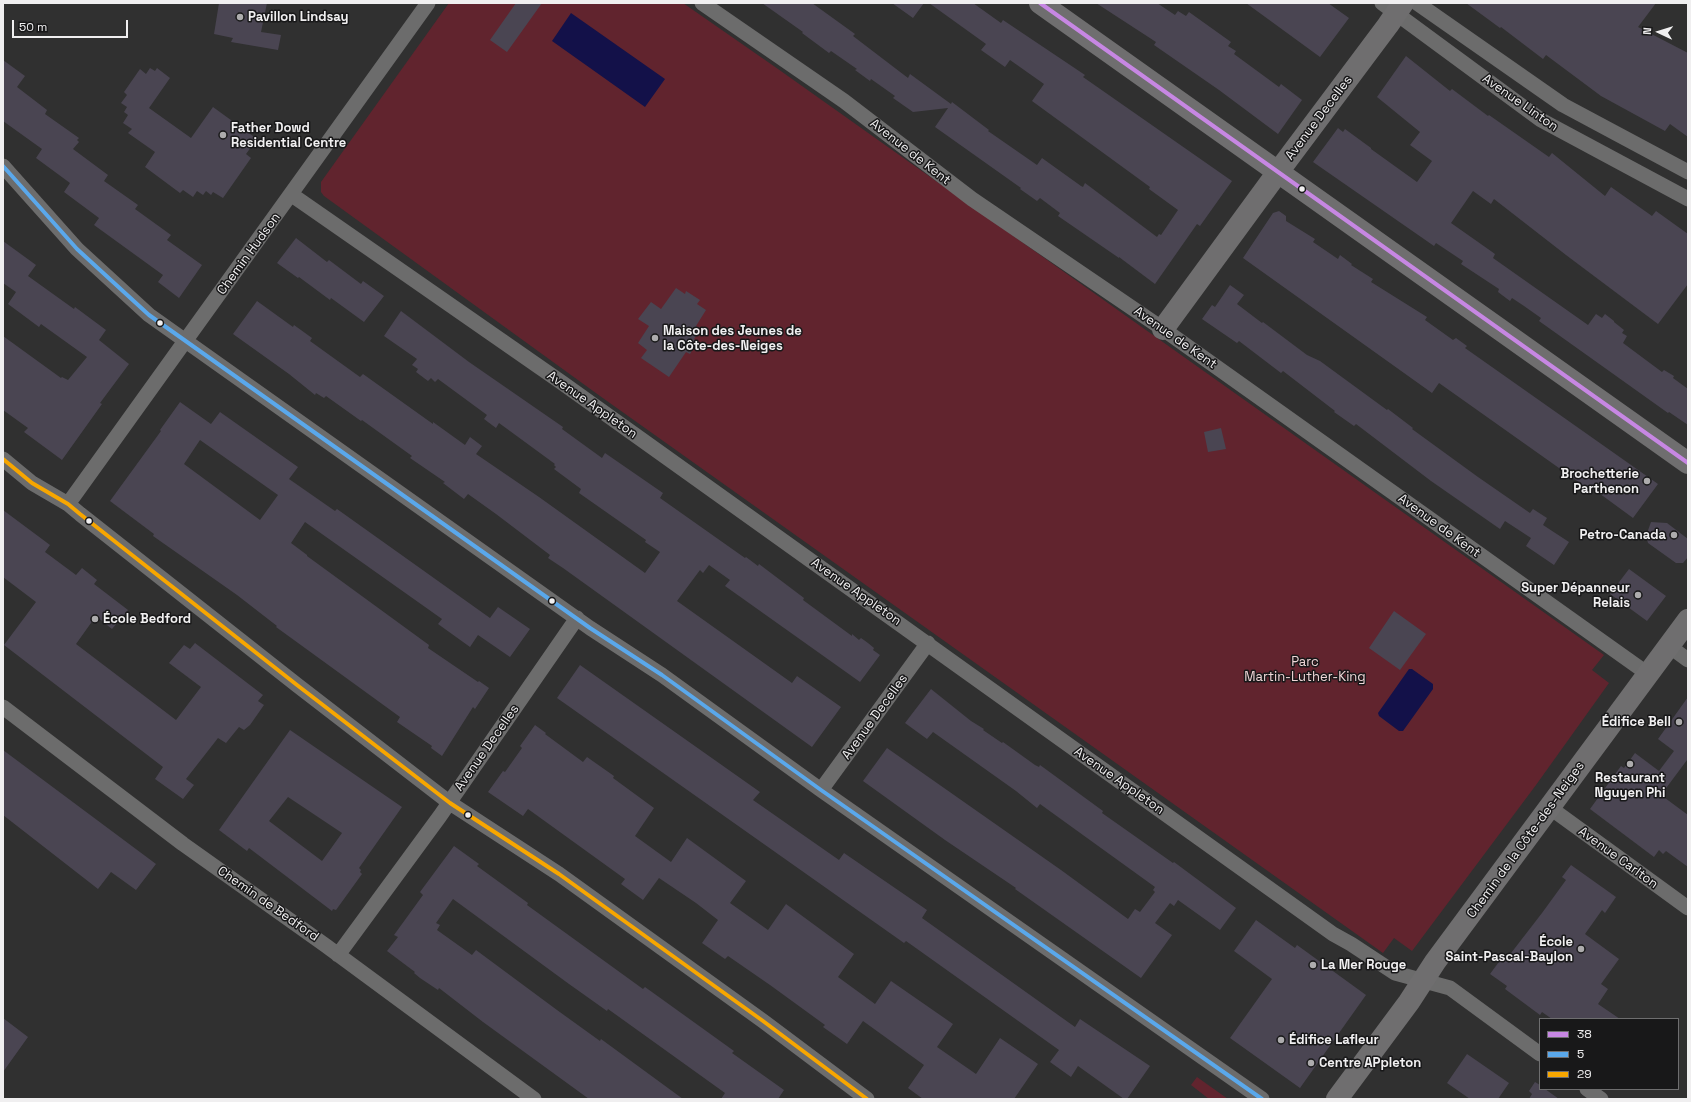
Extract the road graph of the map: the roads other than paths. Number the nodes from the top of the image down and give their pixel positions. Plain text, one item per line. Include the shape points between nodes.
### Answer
1 (428, 3) edge
2 (702, 3) edge
3 (1040, 3) edge
4 (1417, 3) edge
5 (1394, 6) edge
6 (3, 166) edge
7 (1278, 172) junction
8 (1688, 172) edge
9 (292, 195) junction
10 (1688, 199) edge
11 (1163, 329) junction
12 (186, 341) junction
13 (3, 459) edge
14 (1688, 463) edge
15 (68, 504) junction
16 (577, 618) junction
17 (1688, 620) edge
18 (928, 643) junction
19 (1669, 646) junction
20 (1688, 660) edge
21 (1648, 674) junction
22 (3, 707) edge
23 (821, 790) junction
24 (450, 803) junction
25 (1549, 807) junction
26 (1688, 908) edge
27 (338, 955) junction
28 (1424, 980) junction
29 (1539, 1053) edge
30 (1588, 1090) edge
31 (534, 1099) edge
32 (867, 1099) edge
33 (1262, 1099) edge
34 (1336, 1099) edge
35 (1601, 1099) edge

1 - 9 street, Chemin Hudson
2 - 11 street, Avenue de Kent via 844,101 972,199
3 - 7 main road
4 - 8 street, Avenue Linton via 1562,105
5 - 7 main road, Avenue Decelles
5 - 10 street, Avenue Linton via 1541,120
6 - 12 street via 77,249 149,315
7 - 11 main road, Avenue Decelles
7 - 14 main road
9 - 12 street, Chemin Hudson
9 - 18 street, Avenue Appleton via 561,382
11 - 21 street, Avenue de Kent
12 - 15 street, Chemin Hudson
12 - 16 street
13 - 15 street via 32,483
15 - 24 street
16 - 23 street via 662,675
16 - 24 street, Avenue Decelles
17 - 19 main road, Chemin de la Côte-des-Neiges
18 - 23 street, Avenue Decelles
18 - 28 street, Avenue Appleton via 1334,934 1395,973
19 - 20 street
19 - 21 main road, Chemin de la Côte-des-Neiges
21 - 25 main road, Chemin de la Côte-des-Neiges
22 - 27 street, Chemin de Bedford via 183,844
23 - 33 street
24 - 27 street, Avenue Decelles
24 - 32 street via 559,874
25 - 26 street, Avenue Carlton
25 - 28 main road, Chemin de la Côte-des-Neiges
27 - 31 street, Chemin de Bedford
28 - 29 street, Avenue Appleton via 1450,988
28 - 34 main road, Chemin de la Côte-des-Neiges
30 - 35 street

